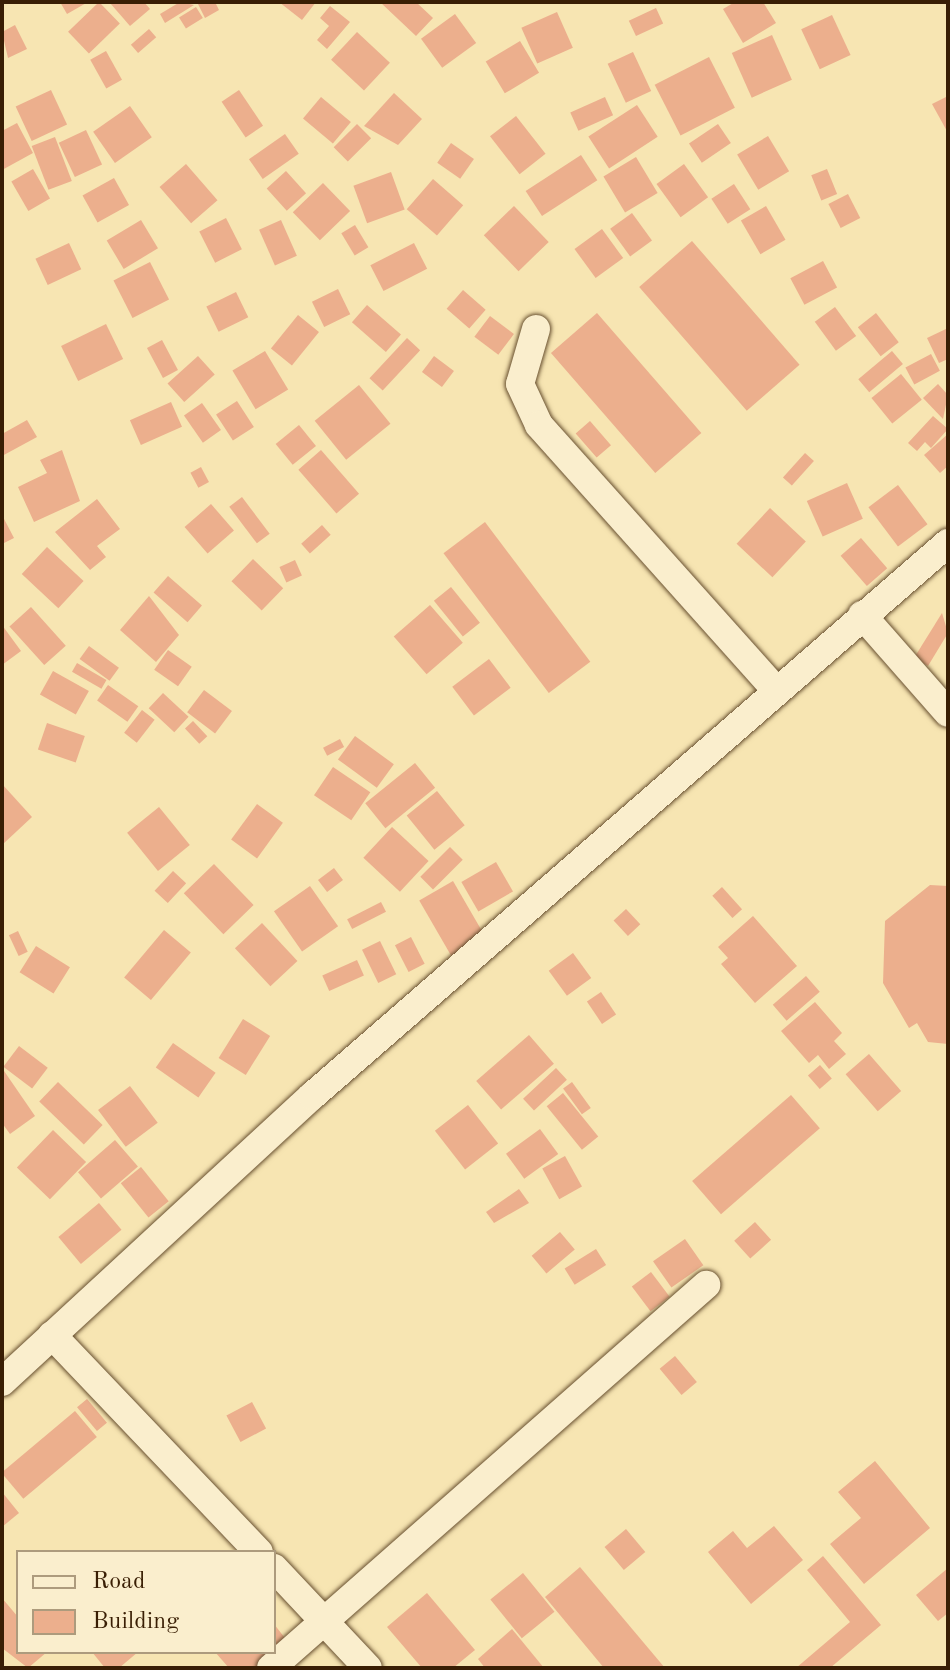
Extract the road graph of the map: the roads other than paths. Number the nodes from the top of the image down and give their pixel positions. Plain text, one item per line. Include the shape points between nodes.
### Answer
1 (536, 329) dead end
2 (948, 543) edge
3 (862, 615) junction
4 (777, 691) junction
5 (948, 713) edge
6 (706, 1285) dead end
7 (52, 1335) junction
8 (2, 1382) edge
9 (257, 1550) edge
10 (276, 1570) edge
11 (326, 1622) junction
12 (271, 1668) edge
13 (368, 1668) edge

1 - 4 street via 520,384 539,425
2 - 3 street
3 - 4 street
3 - 5 street
4 - 7 street via 312,1096
6 - 11 street
7 - 8 street
7 - 9 street
10 - 11 street
11 - 12 street
11 - 13 street

